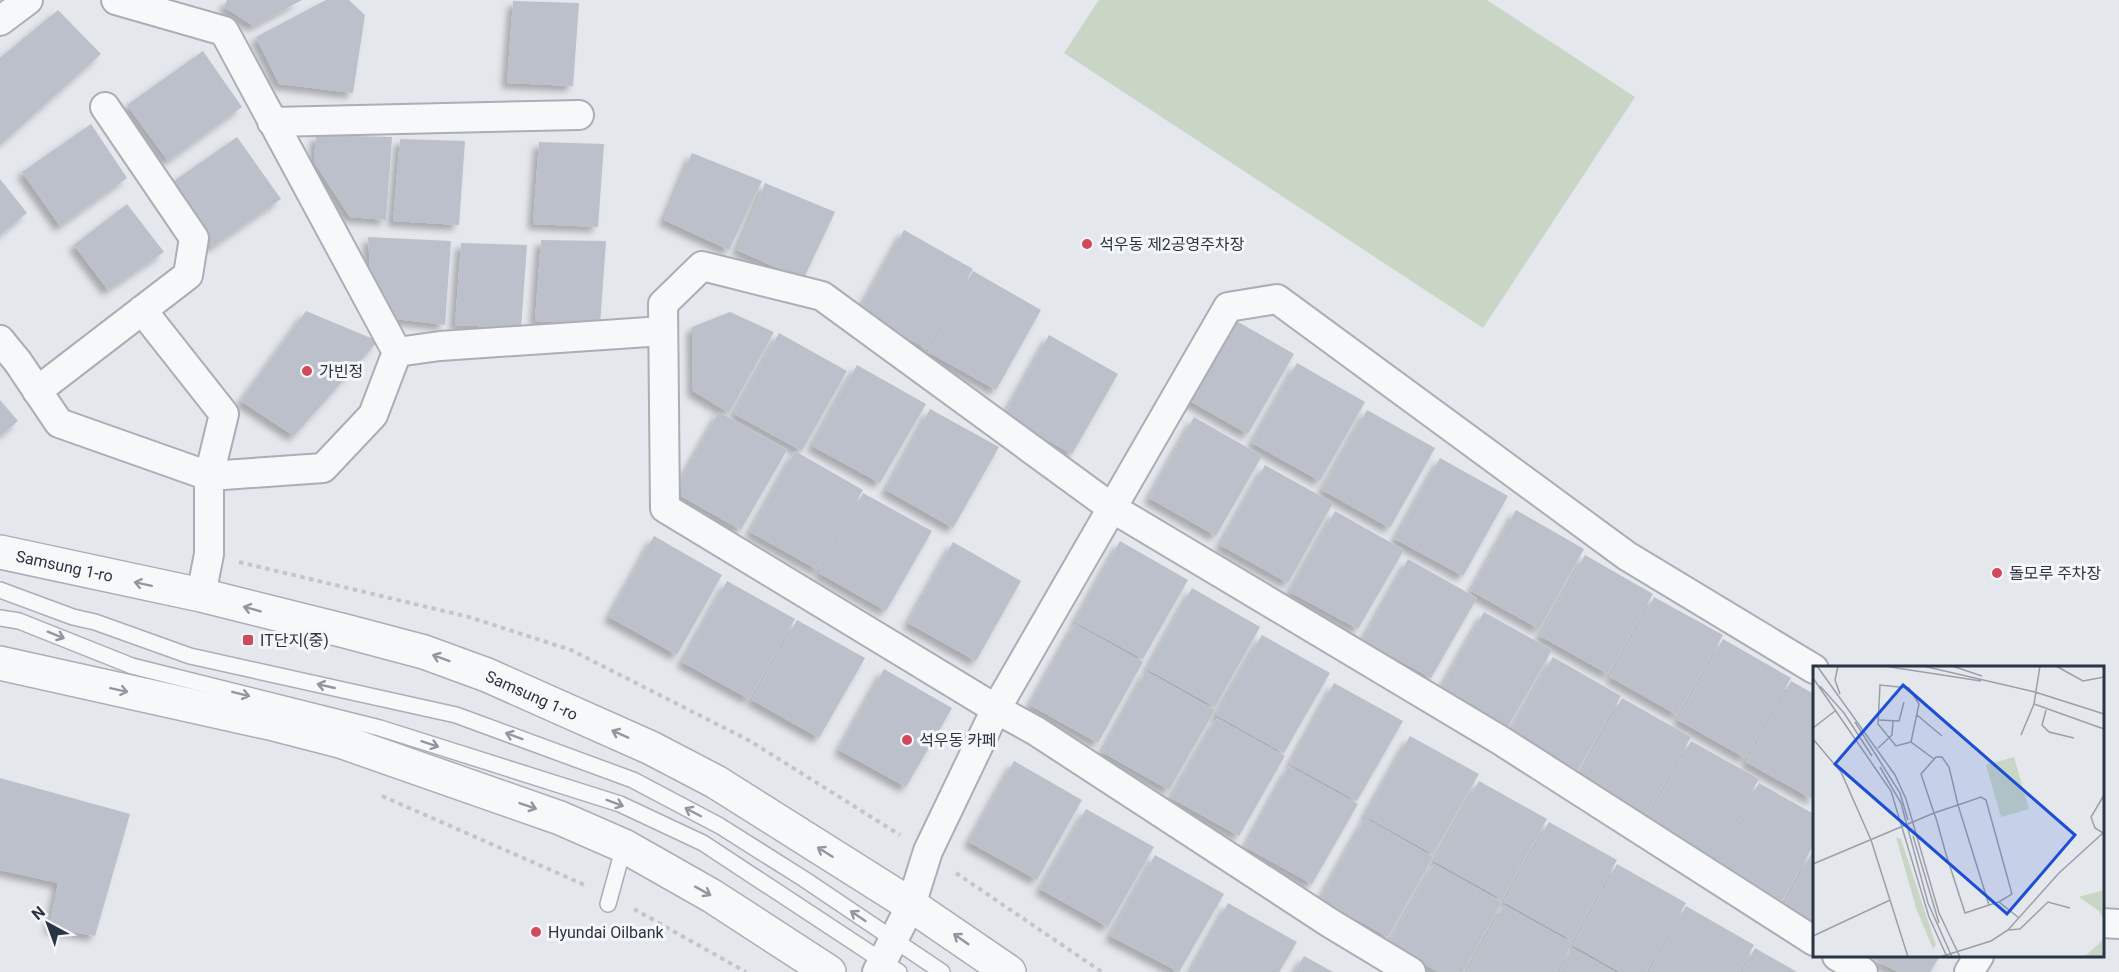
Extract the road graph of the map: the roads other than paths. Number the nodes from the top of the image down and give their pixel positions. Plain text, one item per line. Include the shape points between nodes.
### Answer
1 (28, 0) edge
2 (116, 0) edge
3 (0, 21) edge
4 (105, 107) dead end
5 (579, 115) dead end
6 (272, 122) junction
7 (142, 310) junction
8 (663, 331) junction
9 (0, 340) edge
10 (397, 352) junction
11 (37, 391) junction
12 (209, 476) junction
13 (1112, 508) junction
14 (0, 552) edge
15 (0, 590) edge
16 (201, 596) junction
17 (0, 618) edge
18 (0, 663) edge
19 (1813, 668) edge
20 (996, 709) junction
21 (624, 846) junction
22 (609, 900) road end
23 (911, 905) junction
24 (2104, 923) edge
25 (2119, 924) edge
26 (1813, 940) edge
27 (1839, 957) edge
28 (1978, 957) edge
29 (888, 961) edge
30 (830, 972) edge
31 (942, 972) edge
32 (1009, 972) edge
33 (1411, 972) edge
34 (1863, 972) edge
35 (1969, 972) edge

1 - 3 street
2 - 6 street via 224,32
4 - 7 street via 194,238 188,275
5 - 6 street
6 - 10 street
7 - 11 street
7 - 12 street via 224,414
8 - 10 street
8 - 13 street via 663,304 702,266 822,296
8 - 20 street via 665,508
9 - 11 street
10 - 12 street via 373,415 323,468
11 - 12 street via 59,423
12 - 16 street via 209,554
13 - 19 street via 1228,307 1277,299 1627,556
13 - 20 street
13 - 26 street via 1500,740
16 -> 14 street, Samsung 1-ro
29 -> 15 lane via 804,879 720,826 633,780 456,715 190,656
23 -> 16 street, Samsung 1-ro via 716,782 651,748 486,675 424,652
17 -> 29 lane via 20,621 132,666 380,728 620,804 703,843
18 -> 21 street via 340,741 560,818
20 - 23 street via 927,851
20 - 33 street via 1036,730
21 - 22 lane
21 -> 30 street via 712,896
23 - 29 street
32 -> 23 street, Samsung 1-ro
24 - 25 street
27 - 34 street
28 - 35 street
29 - 31 lane

